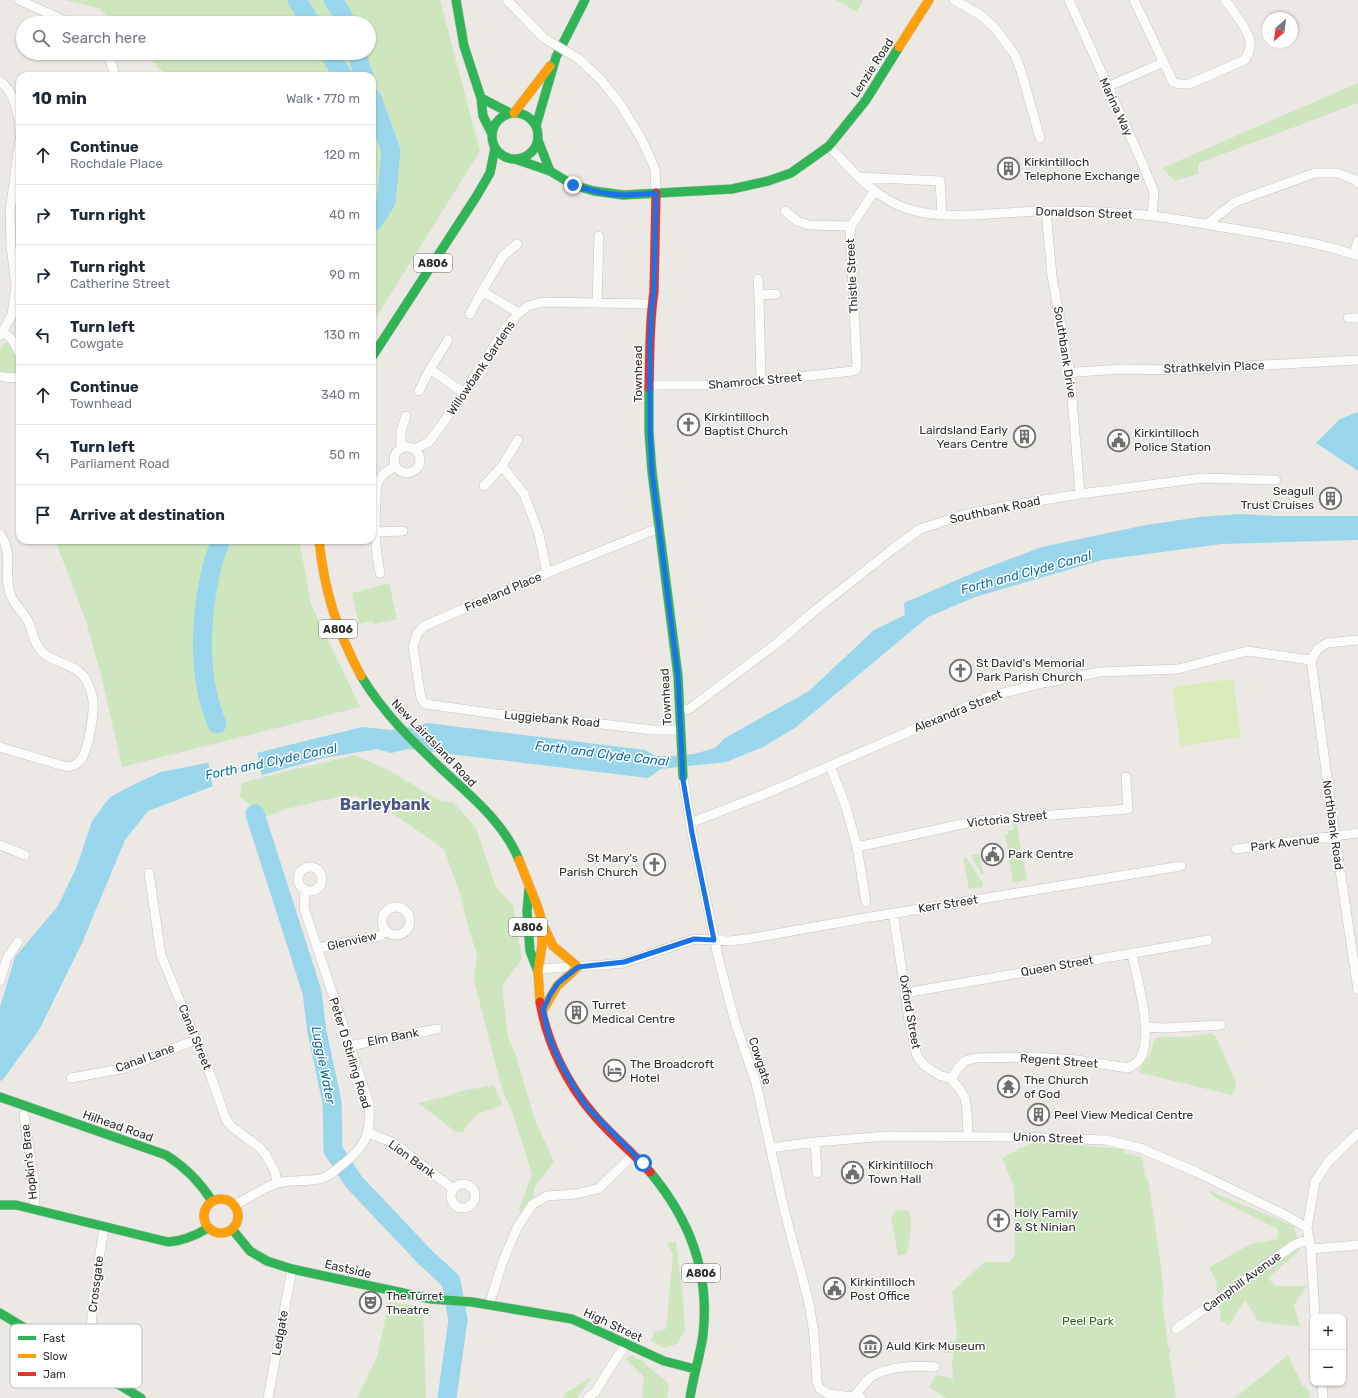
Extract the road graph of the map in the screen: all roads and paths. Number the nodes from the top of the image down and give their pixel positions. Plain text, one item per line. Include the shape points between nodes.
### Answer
1 (19, 0) edge
2 (456, 0) edge
3 (507, 0) edge
4 (585, 0) edge
5 (929, 0) edge
6 (954, 0) edge
7 (1069, 0) edge
8 (1134, 0) edge
9 (1225, 0) edge
10 (54, 16) edge
11 (556, 57) junction
12 (110, 60) edge
13 (1164, 62) junction
14 (114, 72) edge
15 (0, 81) edge
16 (1107, 87) junction
17 (481, 98) junction
18 (16, 107) edge
19 (512, 113) junction
20 (536, 126) junction
21 (492, 134) junction
22 (1040, 138) dead end
23 (538, 140) junction
24 (829, 146) junction
25 (495, 148) junction
26 (513, 159) junction
27 (16, 168) edge
28 (550, 171) junction
29 (490, 173) junction
30 (858, 177) junction
31 (1358, 183) edge
32 (874, 192) junction
33 (656, 193) junction
34 (785, 211) dead end
35 (1046, 211) junction
36 (942, 214) junction
37 (1152, 216) junction
38 (1208, 224) junction
39 (851, 226) junction
40 (599, 236) dead end
41 (1358, 241) edge
42 (518, 244) dead end
43 (16, 246) edge
44 (1356, 255) edge
45 (758, 279) dead end
46 (482, 291) junction
47 (776, 294) dead end
48 (759, 295) junction
49 (16, 296) edge
50 (597, 303) junction
51 (652, 304) junction
52 (519, 313) junction
53 (470, 314) dead end
54 (1348, 318) dead end
55 (1358, 318) edge
56 (1, 334) edge
57 (448, 340) dead end
58 (16, 347) edge
59 (376, 351) edge
60 (1358, 360) edge
61 (857, 366) joint
62 (430, 369) junction
63 (1070, 374) junction
64 (0, 376) edge
65 (16, 378) edge
66 (761, 382) junction
67 (650, 385) junction
68 (419, 391) dead end
69 (464, 393) junction
70 (406, 416) dead end
71 (518, 440) dead end
72 (401, 448) junction
73 (414, 449) junction
74 (396, 466) junction
75 (502, 466) junction
76 (1276, 480) dead end
77 (484, 486) dead end
78 (1080, 494) junction
79 (376, 503) edge
80 (659, 528) junction
81 (403, 531) dead end
82 (376, 532) edge
83 (0, 534) edge
84 (320, 544) edge
85 (375, 544) edge
86 (380, 573) dead end
87 (547, 573) junction
88 (1358, 640) edge
89 (1311, 660) junction
90 (425, 704) joint
91 (680, 710) junction
92 (680, 734) junction
93 (0, 746) edge
94 (830, 766) junction
95 (683, 777) joint
96 (1126, 777) dead end
97 (690, 823) junction
98 (1358, 833) edge
99 (1335, 836) junction
100 (0, 845) edge
101 (857, 847) junction
102 (1236, 849) dead end
103 (25, 855) dead end
104 (1181, 866) dead end
105 (149, 873) dead end
106 (529, 885) junction
107 (305, 890) dead end
108 (866, 902) dead end
109 (893, 913) junction
110 (542, 922) junction
111 (385, 930) dead end
112 (714, 940) junction
113 (1208, 940) dead end
114 (18, 942) dead end
115 (317, 948) junction
116 (1132, 953) junction
117 (578, 967) junction
118 (538, 968) junction
119 (0, 981) edge
120 (1358, 990) edge
121 (905, 993) junction
122 (543, 1010) junction
123 (1221, 1025) dead end
124 (1146, 1027) junction
125 (437, 1029) dead end
126 (195, 1040) junction
127 (349, 1046) junction
128 (71, 1078) dead end
129 (951, 1079) junction
130 (0, 1097) edge
131 (24, 1116) dead end
132 (368, 1132) junction
133 (1358, 1133) edge
134 (968, 1136) junction
135 (815, 1142) junction
136 (770, 1148) junction
137 (634, 1154) junction
138 (817, 1173) dead end
139 (277, 1183) junction
140 (452, 1189) dead end
141 (212, 1201) junction
142 (0, 1205) edge
143 (235, 1206) junction
144 (34, 1209) junction
145 (104, 1227) junction
146 (208, 1228) junction
147 (1307, 1228) junction
148 (232, 1229) junction
149 (1309, 1239) junction
150 (1358, 1245) edge
151 (1311, 1249) junction
152 (292, 1269) junction
153 (472, 1302) joint
154 (489, 1305) junction
155 (0, 1313) edge
156 (1315, 1314) edge
157 (18, 1324) edge
158 (91, 1324) edge
159 (1176, 1329) dead end
160 (626, 1344) junction
161 (936, 1367) dead end
162 (695, 1369) junction
163 (1322, 1386) edge
164 (124, 1388) edge
165 (598, 1394) edge
166 (857, 1397) edge
167 (141, 1398) edge
168 (268, 1398) edge
169 (588, 1398) edge
170 (690, 1398) edge
171 (1323, 1398) edge

1 - 10 street
2 - 17 main road via 464,46
3 - 33 street, bridge via 544,38 578,59 602,80 642,140 655,169
4 - 11 main road
5 - 24 main road, Lenzie Road via 866,100
6 - 22 street via 979,14 994,28 1014,55
7 - 16 street, Marina Way
8 - 13 street
9 - 13 street via 1239,19 1250,41 1245,60 1189,84 1173,82
11 - 19 main road
11 - 20 main road
12 - 14 street
13 - 16 street
15 - 18 street
16 - 37 street, Marina Way via 1154,192
17 - 19 main road
17 - 21 main road via 483,116
19 - 20 main road via 520,113 530,118
19 - 21 main road via 498,120
20 - 23 main road
21 - 25 main road
23 - 26 main road via 530,154 521,159
23 - 28 main road
24 - 30 street, Donaldson Street
24 - 33 main road via 791,173 768,181 732,190
25 - 26 main road via 500,154
25 - 29 main road, A806
26 - 28 main road
26 - 29 main road, A806
27 - 43 street via 10,212
28 - 33 main road via 573,185 594,192 623,195
29 - 59 main road, A806
30 - 32 street, Donaldson Street
30 - 36 street via 940,181
31 - 38 street via 1337,173 1315,173 1235,202
32 - 36 street, Donaldson Street via 908,209
32 - 39 street, Thistle Street
33 - 51 main road, Townhead
34 - 39 street via 797,221 809,225
35 - 36 street, Donaldson Street
35 - 37 street, Donaldson Street
35 - 63 street, Southbank Drive via 1052,276
37 - 38 street, Donaldson Street
38 - 44 street, Donaldson Street via 1301,240
39 - 61 street, Thistle Street
40 - 50 street
41 - 44 street
42 - 46 street via 503,256
45 - 48 street
46 - 52 street
46 - 53 street
47 - 48 street
48 - 66 street
49 - 56 street via 12,315
50 - 51 street, Willowbank Gardens
50 - 52 street, Willowbank Gardens via 542,302 528,306
51 - 67 main road, Townhead
52 - 69 street, Willowbank Gardens via 507,326
54 - 55 street
56 - 58 street via 13,341
57 - 62 street
60 - 63 street, Strathkelvin Place
61 - 66 street, Shamrock Street via 852,372
62 - 68 street
62 - 69 street
63 - 78 street, Southbank Drive
64 - 65 street
66 - 67 street, Shamrock Street via 728,385
67 - 80 main road, Townhead via 652,472
69 - 73 street, Willowbank Gardens via 429,442
70 - 72 street via 400,431
71 - 75 street
72 - 73 street
72 - 74 street via 396,454
73 - 74 street via 420,455 420,464 415,471 402,472
74 - 79 street via 386,472 380,480
75 - 77 street
75 - 87 street via 524,494 539,534
76 - 78 street, Southbank Road via 1202,478
78 - 91 street, Southbank Road via 967,514 920,530 818,608 776,644 689,709
80 - 87 street, Freeland Place
80 - 91 main road, Townhead
81 - 82 street
83 - 93 street via 7,545 8,583 12,597 28,622 36,645 46,655 69,665 84,676 90,689 93,710 85,752 77,764 72,766
84 - 106 main road, New Lairdsland Road / A806 via 324,580 336,623 354,663 370,690 402,730 508,837
85 - 86 street
87 - 90 street, Freeland Place via 424,626 416,634 413,647 421,698
88 - 89 street via 1327,643 1318,649
89 - 94 street, Alexandra Street via 1247,651 1178,669 1100,672 1043,683 990,696
89 - 99 street, Northbank Road
90 - 92 street, Luggiebank Road
91 - 92 main road, Townhead
92 - 95 main road, Cowgate
94 - 97 street, Alexandra Street
94 - 101 street via 846,807
95 - 97 street, Cowgate
96 - 101 street, Victoria Street via 1128,809 976,821
97 - 112 street, Cowgate
98 - 99 street, Park Avenue
99 - 102 street, Park Avenue
99 - 120 street, Northbank Road
100 - 103 street
101 - 108 street
104 - 109 street, Kerr Street
105 - 126 street, Canal Street via 161,955
106 - 110 main road, New Lairdsland Road / A806
106 - 118 main road, New Lairdsland Road / A806 via 527,911 530,951
107 - 115 street, Peter D Stirling Road via 304,908
109 - 112 street, Kerr Street via 753,938
109 - 121 street, Oxford Street
110 - 117 main road via 550,942
110 - 118 main road, New Lairdsland Road / A806 via 542,950
111 - 115 street, Glenview via 380,936
112 - 117 street, Kerr Street via 694,939 624,962
112 - 136 street, Cowgate via 735,1022 756,1083
113 - 116 street, Queen Street
114 - 119 street via 7,958
115 - 127 street, Peter D Stirling Road
116 - 121 street, Queen Street
116 - 124 street, Regent Street
117 - 118 street, Kerr Street
117 - 122 main road via 558,983
118 - 122 main road, A806
121 - 129 street, Oxford Street via 917,1056 938,1075
122 - 137 main road, A806 via 549,1037 573,1085 587,1107
123 - 124 street
124 - 129 street, Regent Street via 1144,1048 1140,1058 1128,1068 1077,1060 975,1058 965,1061
125 - 127 street, Elm Bank
126 - 128 street, Canal Lane via 126,1068
126 - 139 street, Canal Street via 227,1121 266,1155 275,1172
127 - 132 street, Peter D Stirling Road via 369,1104
129 - 134 street, Oxford Street via 965,1098
130 - 141 main road, Hilhead Road via 166,1155 196,1177
131 - 144 street, Hopkin's Brae via 35,1188
132 - 139 street, Peter D Stirling Road via 364,1144 327,1176
132 - 140 street, Lion Bank via 394,1143
133 - 147 street via 1328,1162 1315,1182
134 - 135 street, Union Street via 886,1136
134 - 147 street, Union Street via 1106,1140 1140,1148 1196,1172
135 - 136 street, Union Street
135 - 138 street
136 - 166 street, Cowgate via 809,1303 820,1389 829,1394
137 - 154 street via 598,1189 576,1194 546,1196 532,1205 503,1261
137 - 162 main road, A806 via 661,1184 679,1210 699,1260 704,1299 703,1330
139 - 143 street, Peter D Stirling Road
141 - 143 main road via 222,1198
141 - 146 main road via 203,1213
142 - 144 main road
143 - 148 main road via 238,1215 236,1225
144 - 145 main road
145 - 146 main road via 174,1242 194,1237
145 - 158 street, Crossgate
146 - 148 main road via 217,1233
147 - 149 street
148 - 152 main road, Eastside via 257,1256
149 - 151 street
149 - 159 street, Camphill Avenue via 1294,1245
150 - 151 street
151 - 156 street
152 - 153 main road, Eastside via 431,1299
152 - 168 street, Ledgate
153 - 154 main road, High Street
154 - 160 main road, High Street via 572,1319
155 - 157 main road
160 - 162 main road, High Street via 664,1361
160 - 165 street via 608,1371
161 - 166 street via 913,1366 888,1370 870,1378
162 - 170 main road, A806
163 - 171 street
164 - 167 main road
165 - 169 street

